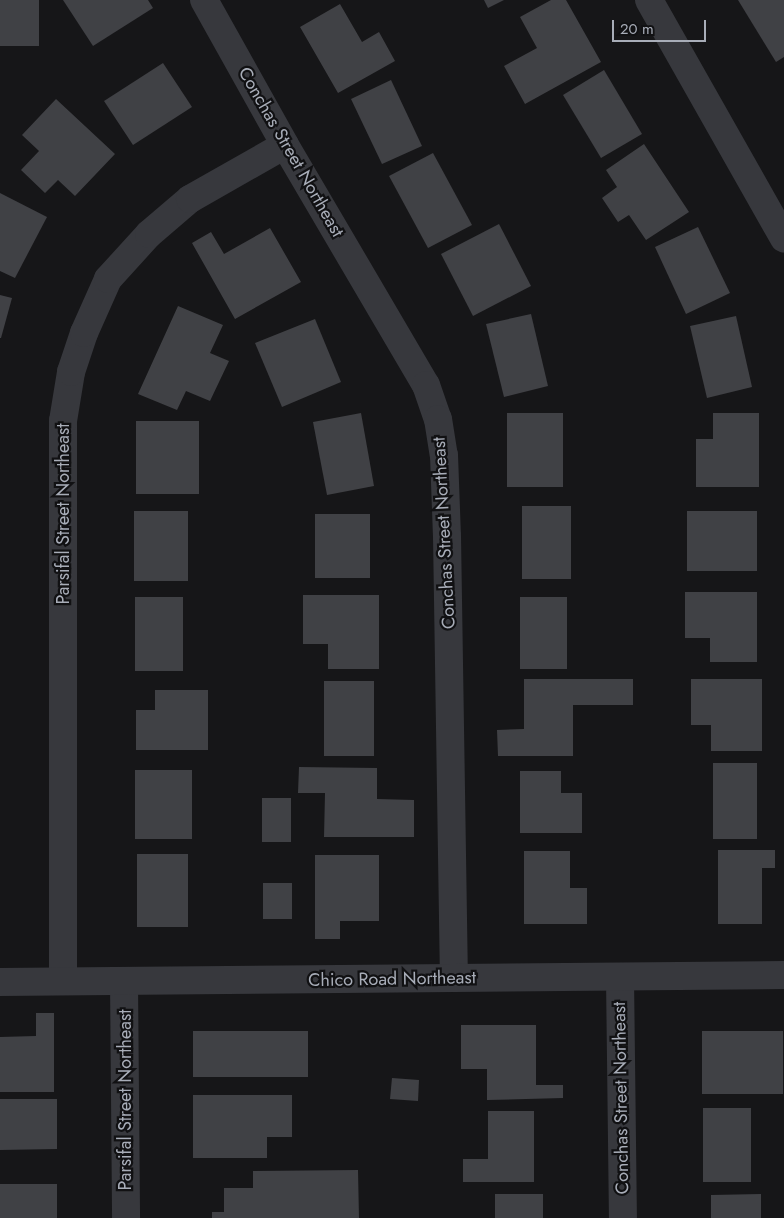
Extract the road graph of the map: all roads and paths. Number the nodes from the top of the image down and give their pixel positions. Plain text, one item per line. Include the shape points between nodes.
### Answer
1 (204, 0) edge
2 (649, 0) edge
3 (285, 145) junction
4 (784, 239) edge
5 (784, 975) edge
6 (620, 977) junction
7 (454, 978) junction
8 (63, 981) junction
9 (124, 981) junction
10 (0, 982) edge
11 (126, 1218) edge
12 (623, 1218) edge

1 - 3 street, Conchas Street Northeast
2 - 4 street
3 - 7 street, Conchas Street Northeast via 426,385 438,419 444,455 447,536
3 - 8 street, Parsifal Street Northeast via 190,198 149,234 108,279 71,372 63,421
5 - 6 street, Chico Road Northeast
6 - 7 street, Chico Road Northeast
6 - 12 street, Conchas Street Northeast
7 - 9 street, Chico Road Northeast
8 - 9 street, Chico Road Northeast
8 - 10 street, Chico Road Northeast
9 - 11 street, Parsifal Street Northeast

